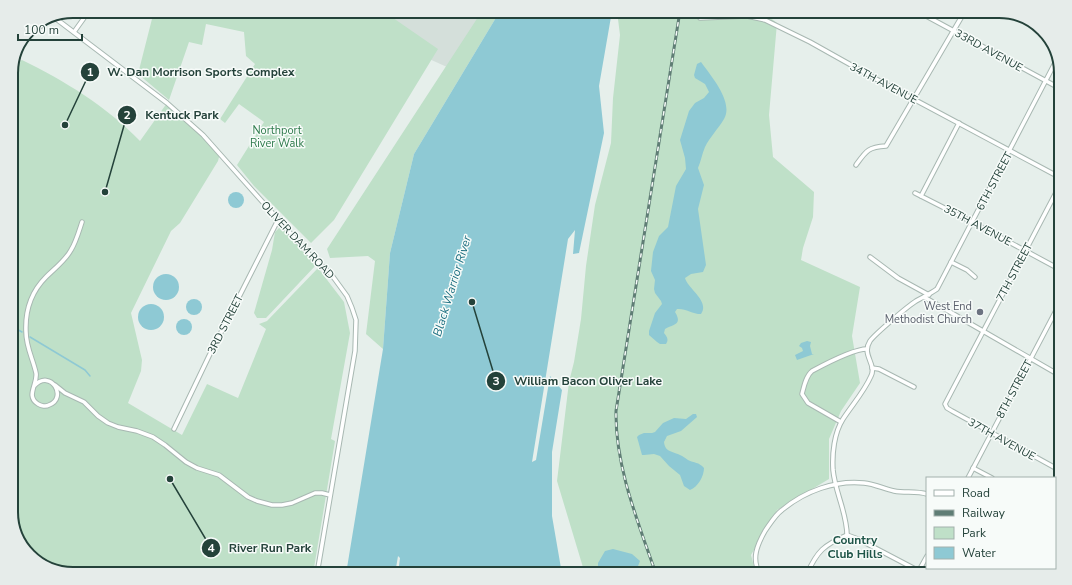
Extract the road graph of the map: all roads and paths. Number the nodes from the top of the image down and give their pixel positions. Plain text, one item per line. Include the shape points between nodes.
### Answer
1 (84, 18) edge
2 (756, 18) edge
3 (930, 18) edge
4 (961, 18) edge
5 (58, 20) edge
6 (953, 30) junction
7 (74, 32) junction
8 (1053, 65) edge
9 (1046, 81) junction
10 (1054, 85) edge
11 (913, 99) junction
12 (959, 123) junction
13 (1010, 150) junction
14 (856, 165) dead end
15 (1054, 174) edge
16 (915, 193) dead end
17 (920, 196) junction
18 (1054, 196) edge
19 (278, 220) junction
20 (82, 222) dead end
21 (972, 222) junction
22 (1025, 250) junction
23 (870, 257) dead end
24 (951, 262) junction
25 (1054, 266) edge
26 (974, 277) dead end
27 (929, 295) junction
28 (924, 298) junction
29 (1054, 314) edge
30 (982, 332) junction
31 (867, 349) junction
32 (1030, 359) junction
33 (872, 368) junction
34 (35, 370) junction
35 (1054, 372) edge
36 (44, 380) junction
37 (55, 385) junction
38 (34, 386) junction
39 (914, 387) dead end
40 (73, 396) junction
41 (55, 401) junction
42 (945, 404) joint
43 (841, 422) junction
44 (174, 429) dead end
45 (991, 433) junction
46 (1054, 467) edge
47 (973, 468) junction
48 (968, 477) edge
49 (990, 477) edge
50 (836, 484) junction
51 (926, 494) edge
52 (330, 495) junction
53 (847, 535) junction
54 (926, 558) edge
55 (318, 567) edge
56 (756, 567) edge
57 (810, 567) edge
58 (909, 567) edge
59 (921, 567) edge

1 - 7 street
2 - 11 street, 34TH AVENUE via 810,42
3 - 6 street, 33RD AVENUE
4 - 6 street
5 - 7 street, OLIVER DAM ROAD
6 - 9 street, 33RD AVENUE
6 - 11 street
7 - 19 street, OLIVER DAM ROAD via 167,103 203,135
8 - 9 street, 6TH STREET
9 - 10 street, 33RD AVENUE
9 - 13 street, 6TH STREET
11 - 12 street, 34TH AVENUE
11 - 14 street via 886,146 870,148
12 - 13 street, 34TH AVENUE
12 - 17 street
13 - 15 street, 34TH AVENUE
13 - 21 street, 6TH STREET
16 - 17 street, 35TH AVENUE
17 - 21 street, 35TH AVENUE
18 - 22 street, 7TH STREET
19 - 44 street, 3RD STREET
19 - 52 street, OLIVER DAM ROAD via 332,274 347,296 356,320 355,351
20 - 34 street via 71,250 58,267 46,276 30,300 26,332
21 - 22 street, 35TH AVENUE
21 - 24 street, 6TH STREET
22 - 25 street, 35TH AVENUE
22 - 30 street, 7TH STREET
23 - 27 street via 898,278
24 - 26 street via 967,270
24 - 27 street, 6TH STREET via 937,289
27 - 28 street, 6TH STREET
28 - 30 street
28 - 31 street, 6TH STREET via 912,304 873,338
29 - 32 street, 8TH STREET
30 - 32 street
30 - 42 street, 7TH STREET
31 - 33 street
31 - 43 street via 844,356 812,371 803,390 802,394 808,403
32 - 35 street
32 - 45 street, 8TH STREET
33 - 39 street
33 - 43 street via 871,377
34 - 36 street
34 - 38 street
36 - 37 street
36 - 38 street
37 - 40 street via 64,393
37 - 41 street via 58,393
38 - 41 street via 32,398 37,404 49,406
40 - 41 street via 62,396
40 - 52 street via 108,423 153,437 186,462 219,475 257,501 282,505 313,494
42 - 45 street, 37TH AVENUE via 952,412
43 - 50 street via 835,444 833,470
45 - 46 street, 37TH AVENUE
45 - 47 street, 8TH STREET
47 - 48 street, 8TH STREET
47 - 49 street
50 - 51 street via 866,483 895,491
50 - 53 street
50 - 56 street via 808,493 775,517 757,549
52 - 55 street, OLIVER DAM ROAD
53 - 57 street via 819,551
53 - 58 street
54 - 59 street

